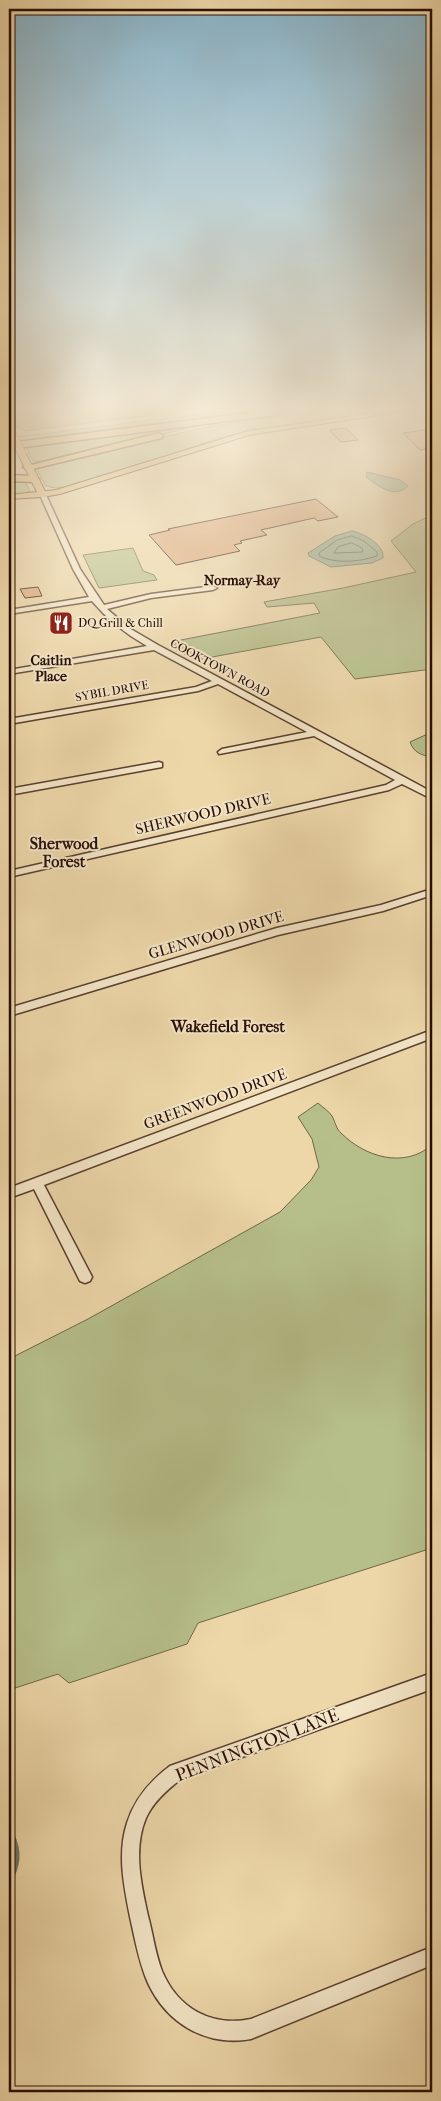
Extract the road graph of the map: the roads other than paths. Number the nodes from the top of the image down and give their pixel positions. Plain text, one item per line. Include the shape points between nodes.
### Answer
1 (50, 510) edge
2 (213, 588) dead end
3 (94, 598) junction
4 (101, 608) junction
5 (9, 612) edge
6 (155, 647) junction
7 (9, 672) edge
8 (218, 681) junction
9 (9, 722) edge
10 (316, 733) junction
11 (222, 752) dead end
12 (159, 765) dead end
13 (402, 780) junction
14 (9, 792) edge
15 (432, 796) edge
16 (9, 874) edge
17 (432, 892) edge
18 (9, 1012) edge
19 (432, 1034) edge
20 (37, 1183) junction
21 (9, 1193) edge
22 (84, 1277) dead end
23 (432, 1681) edge
24 (432, 1956) edge

1 - 3 street, COOKTOWN ROAD
2 - 4 street via 145,597
3 - 4 street, COOKTOWN ROAD
3 - 5 street
4 - 6 street, COOKTOWN ROAD via 122,627
6 - 7 street
6 - 8 street, COOKTOWN ROAD
8 - 9 street, SYBIL DRIVE via 201,688
8 - 10 street, COOKTOWN ROAD
10 - 11 street
10 - 13 street, COOKTOWN ROAD
12 - 14 street
13 - 15 street, COOKTOWN ROAD
13 - 16 street, SHERWOOD DRIVE via 388,787
17 - 18 street, GLENWOOD DRIVE via 383,908 277,932
19 - 20 street, GREENWOOD DRIVE
20 - 21 street, GREENWOOD DRIVE
20 - 22 street
23 - 24 street, PENNINGTON LANE via 176,1772 151,1794 135,1825 130,1848 130,1872 157,1983 166,1999 204,2027 221,2032 250,2029

